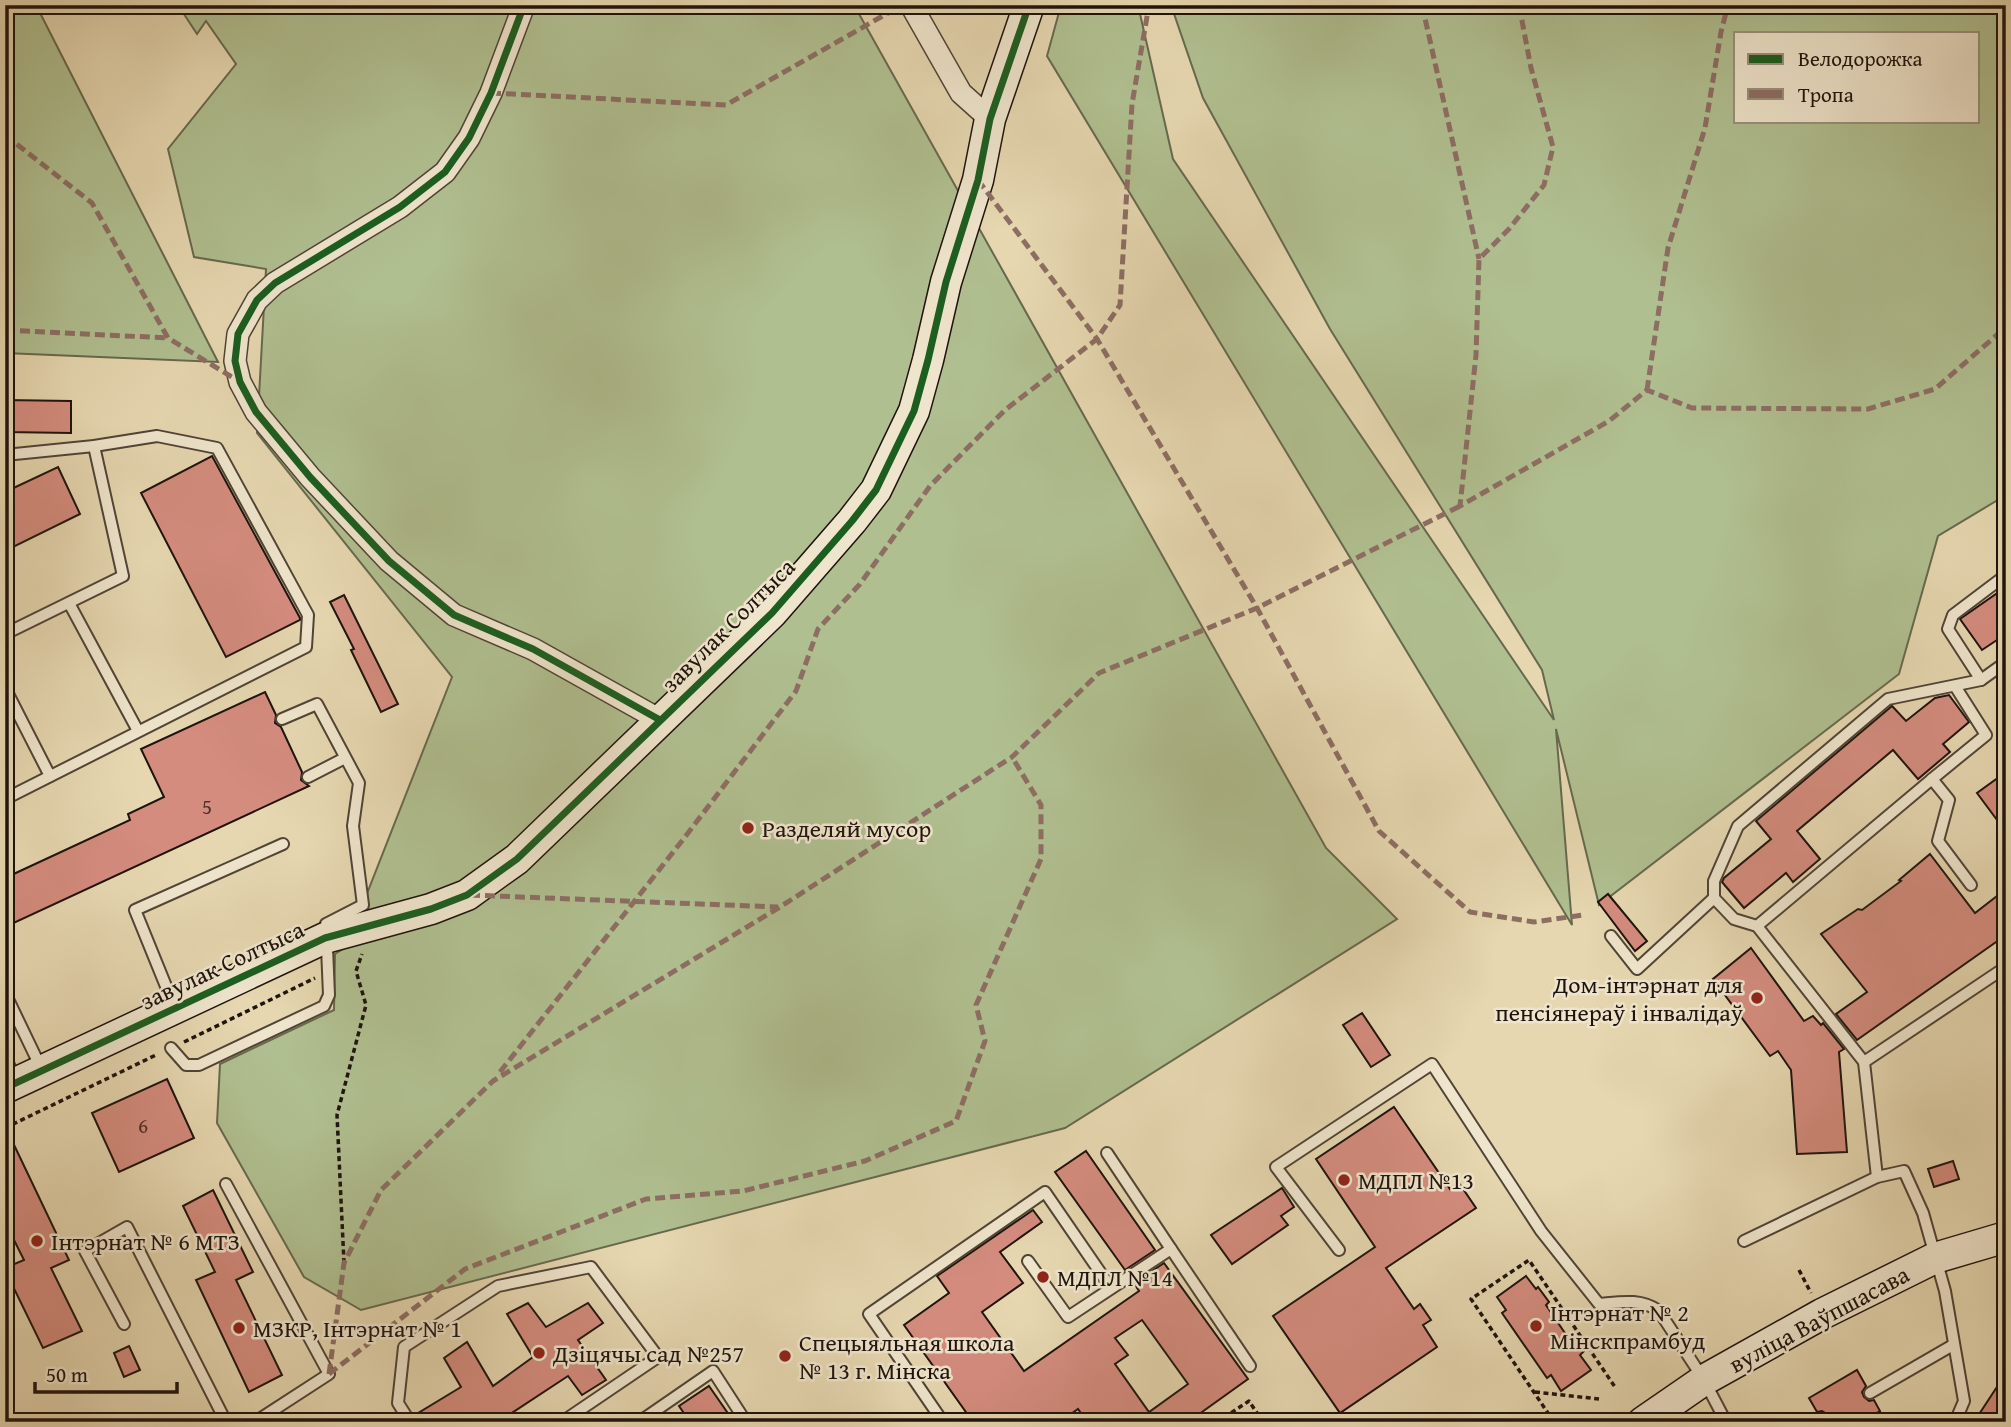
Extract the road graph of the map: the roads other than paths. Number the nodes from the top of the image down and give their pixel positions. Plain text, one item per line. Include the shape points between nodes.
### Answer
1 (524, 5) edge
2 (911, 5) edge
3 (1029, 5) edge
4 (990, 119) junction
5 (94, 446) junction
6 (5, 455) edge
7 (2006, 575) edge
8 (69, 603) junction
9 (5, 634) edge
10 (2006, 662) edge
11 (1981, 680) junction
12 (1955, 686) junction
13 (5, 688) edge
14 (282, 719) dead end
15 (660, 720) junction
16 (138, 732) junction
17 (345, 758) junction
18 (50, 776) junction
19 (308, 777) dead end
20 (1932, 779) junction
21 (5, 799) edge
22 (283, 844) dead end
23 (1971, 886) dead end
24 (1714, 898) junction
25 (1757, 926) junction
26 (1611, 936) dead end
27 (325, 938) junction
28 (2006, 967) edge
29 (5, 993) edge
30 (175, 1008) junction
31 (171, 1048) dead end
32 (1864, 1062) junction
33 (18, 1074) edge
34 (1107, 1153) dead end
35 (1877, 1177) junction
36 (226, 1184) dead end
37 (2006, 1237) edge
38 (1744, 1241) dead end
39 (1171, 1249) junction
40 (1339, 1250) dead end
41 (1936, 1258) junction
42 (1028, 1261) dead end
43 (1111, 1289) junction
44 (124, 1324) dead end
45 (1953, 1345) junction
46 (1250, 1366) dead end
47 (1704, 1380) junction
48 (1870, 1393) dead end
49 (226, 1422) edge
50 (254, 1422) edge
51 (410, 1422) edge
52 (562, 1422) edge
53 (639, 1422) edge
54 (746, 1422) edge
55 (943, 1422) edge
56 (1643, 1422) edge
57 (1727, 1422) edge
58 (1955, 1422) edge

1 - 15 street via 475,127 445,172 400,206 275,283 257,300 238,334 235,361 256,412 389,561 454,615 533,649
2 - 4 street via 961,93
3 - 4 street, завулак Солтыса
4 - 15 street, завулак Солтыса via 978,180 946,282 914,411 876,490 772,613
5 - 6 lane
5 - 8 lane via 123,576
5 - 16 lane via 157,436 217,448 308,615 306,647
7 - 11 lane via 1953,615 1948,629
8 - 9 lane
8 - 16 lane
10 - 11 lane
11 - 12 lane
12 - 20 lane via 1986,735
12 - 24 lane via 1888,699 1738,826 1714,881
13 - 18 lane
14 - 17 lane via 317,704
15 - 27 street, завулак Солтыса via 517,859 467,895
16 - 18 lane
17 - 19 lane
17 - 27 lane via 359,783 354,826 362,905 326,924
18 - 21 lane
20 - 23 lane via 1949,800 1938,841
20 - 25 lane
22 - 30 lane via 135,910
24 - 25 lane via 1734,919
24 - 26 lane via 1637,969
25 - 32 lane
27 - 30 street, завулак Солтыса
27 - 31 lane via 329,995 324,1006 198,1065 186,1065
28 - 32 lane
29 - 33 lane
30 - 33 street, завулак Солтыса
32 - 35 lane
34 - 39 lane
35 - 38 lane
35 - 41 lane via 1905,1171 1917,1194
36 - 50 lane via 329,1374
37 - 41 street, вуліца Ваўпшасава
39 - 43 lane
39 - 46 lane
40 - 47 lane via 1276,1167 1432,1063 1541,1231 1599,1304 1627,1301 1659,1311
41 - 45 lane
41 - 47 street, вуліца Ваўпшасава
42 - 43 lane via 1068,1317
43 - 55 lane via 1045,1192 869,1314
44 - 49 lane via 85,1251 127,1227
45 - 48 lane
45 - 58 lane via 1964,1401
47 - 56 street, вуліца Ваўпшасава
47 - 57 lane
51 - 52 lane via 398,1403 404,1347 499,1286 590,1267 658,1357
53 - 54 lane via 713,1371

